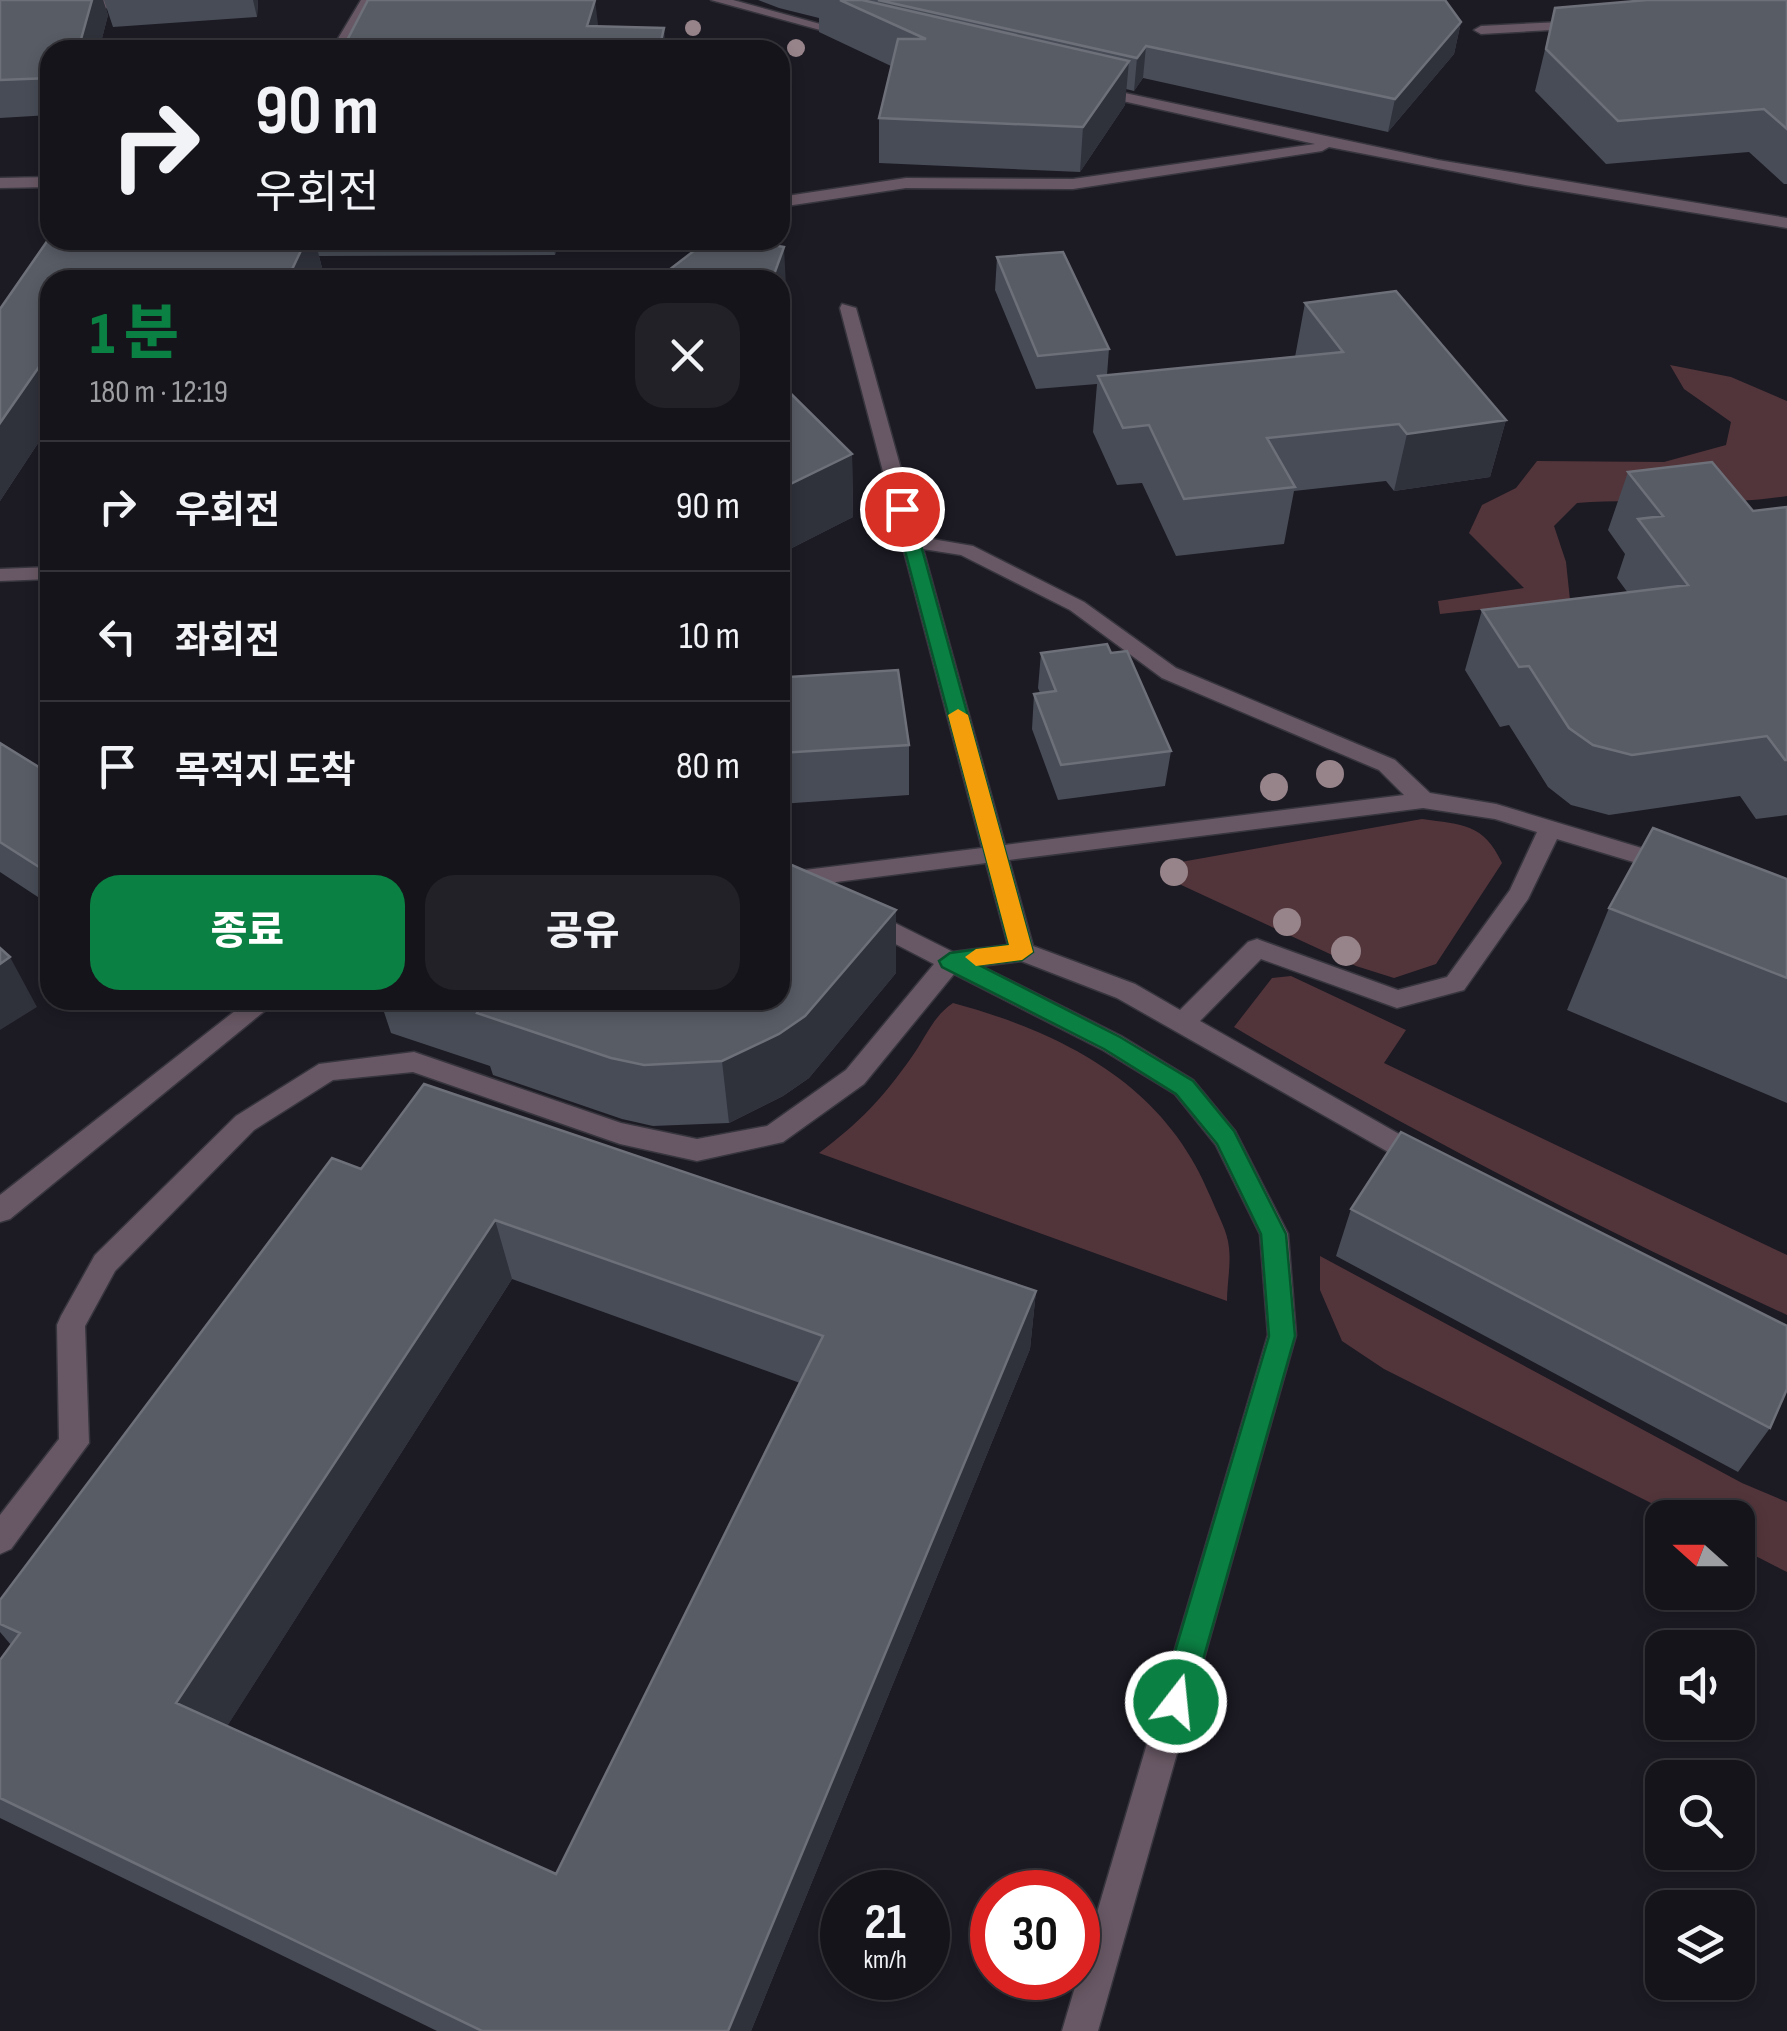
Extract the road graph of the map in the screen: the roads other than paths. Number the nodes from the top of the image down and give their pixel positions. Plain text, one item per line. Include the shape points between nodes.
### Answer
1 (158, 0) edge
2 (368, 0) edge
3 (717, 1) edge
4 (0, 12) edge
5 (1596, 24) edge
6 (1481, 30) dead end
7 (862, 37) edge
8 (344, 40) edge
9 (1072, 86) edge
10 (1337, 145) junction
11 (40, 182) edge
12 (0, 183) edge
13 (790, 200) edge
14 (1787, 222) edge
15 (848, 308) dead end
16 (912, 542) junction
17 (40, 573) edge
18 (0, 575) edge
19 (1423, 800) junction
20 (1550, 828) junction
21 (996, 854) junction
22 (1701, 874) edge
23 (790, 877) edge
24 (790, 881) edge
25 (1022, 952) junction
26 (950, 961) junction
27 (253, 1010) edge
28 (1183, 1022) junction
29 (1436, 1168) edge
30 (0, 1211) edge
31 (0, 1539) edge
32 (1080, 2031) edge

1 - 4 street
2 - 8 street
3 - 7 street
5 - 6 street
9 - 10 street
10 - 13 street via 1073,184 906,183
10 - 14 street
11 - 12 street
15 - 16 street
16 - 19 street via 966,550 1077,606 1170,673 1387,765
16 - 21 street
17 - 18 street
19 - 20 street
19 - 21 street
20 - 22 street
20 - 28 street via 1520,893 1456,984 1398,998 1256,948
21 - 23 street
21 - 25 street
24 - 26 street
25 - 26 street
25 - 28 street via 1126,991
26 - 31 street via 854,1077 774,1135 697,1150 620,1133 414,1062 328,1071 245,1122 105,1262 70,1326 74,1443
26 - 32 street via 1112,1043 1184,1088 1226,1138 1274,1234 1282,1336
27 - 30 street
28 - 29 street

